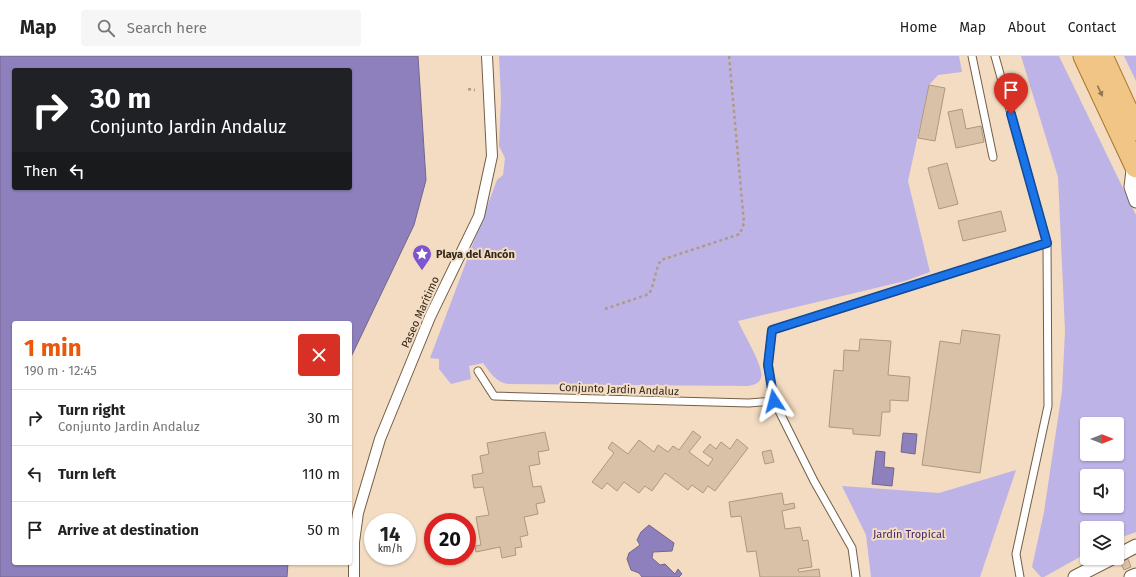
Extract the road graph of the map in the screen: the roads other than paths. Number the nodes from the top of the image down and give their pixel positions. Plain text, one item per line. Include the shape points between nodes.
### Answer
1 (487, 56) edge
2 (972, 56) edge
3 (995, 56) edge
4 (1084, 56) edge
5 (1102, 56) edge
6 (1136, 130) edge
7 (993, 157) dead end
8 (1135, 165) edge
9 (1136, 201) edge
10 (1047, 243) junction
11 (478, 371) dead end
12 (774, 401) junction
13 (1136, 546) edge
14 (1124, 552) edge
15 (1098, 565) edge
16 (1136, 575) edge
17 (354, 577) edge
18 (856, 577) edge
19 (1020, 577) edge
20 (1075, 577) edge
21 (1131, 577) edge

1 - 17 street, Paseo Marítimo via 492,156 479,216 430,317 380,438 358,514 354,542
2 - 7 lane
3 - 10 lane
4 -> 8 main road
5 - 6 main road
8 - 9 street via 1131,187
10 - 12 lane via 772,330 768,365
10 - 19 lane via 1048,406 1016,554
11 - 12 lane, Conjunto Jardin Andaluz via 494,396 750,403
12 - 18 lane via 814,481 852,548
13 - 14 street
15 - 20 street
16 - 21 street

